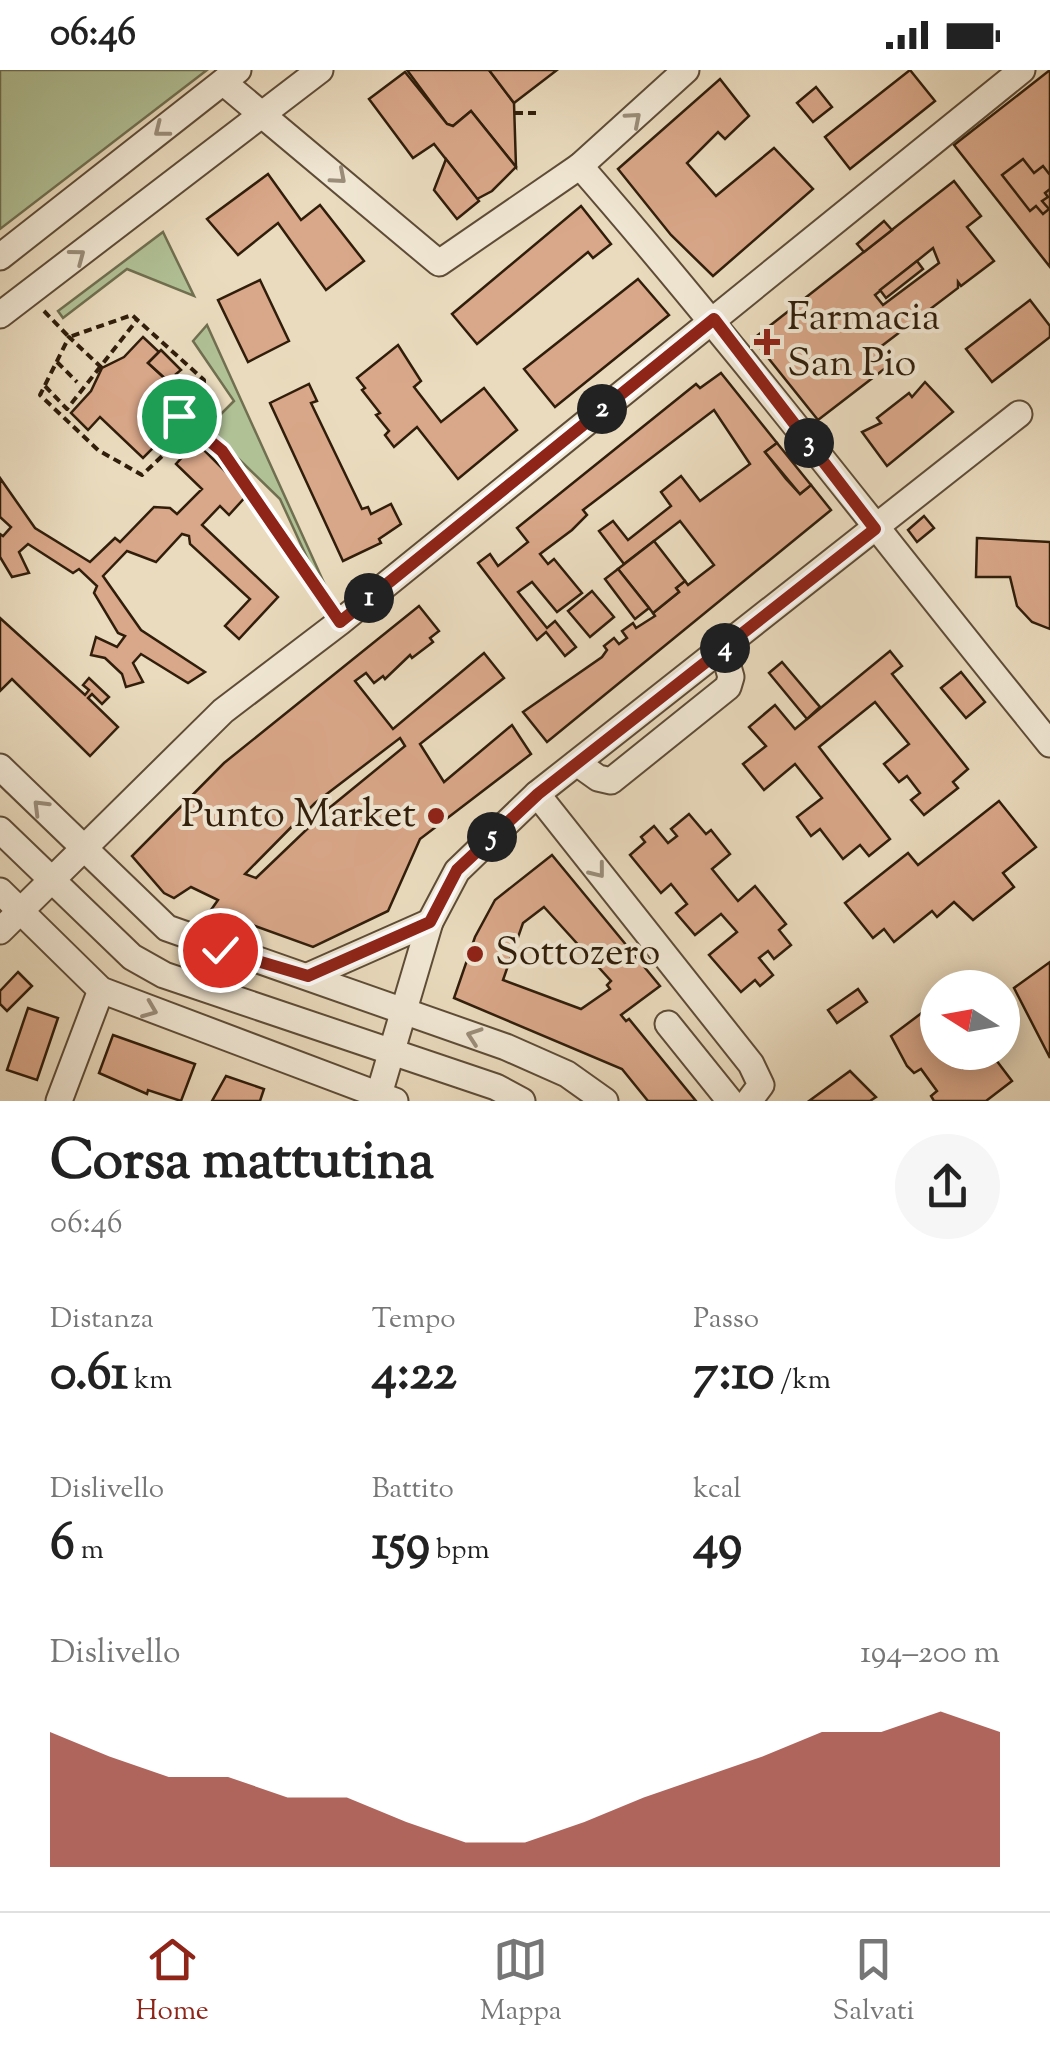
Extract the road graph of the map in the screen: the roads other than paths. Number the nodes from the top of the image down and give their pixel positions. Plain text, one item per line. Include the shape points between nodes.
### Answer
1 (320, 70) edge
2 (686, 70) edge
3 (1022, 70) edge
4 (230, 76) edge
5 (265, 113) junction
6 (580, 166) junction
7 (0, 257) edge
8 (0, 315) edge
9 (714, 319) junction
10 (1019, 414) dead end
11 (875, 529) junction
12 (723, 649) junction
13 (1050, 744) edge
14 (577, 763) junction
15 (0, 767) edge
16 (538, 794) junction
17 (0, 830) edge
18 (80, 847) junction
19 (50, 878) junction
20 (0, 891) edge
21 (19, 910) junction
22 (430, 922) junction
23 (0, 931) edge
24 (308, 976) junction
25 (101, 990) junction
26 (403, 1011) junction
27 (668, 1024) dead end
28 (391, 1051) junction
29 (384, 1099) edge
30 (59, 1101) edge
31 (522, 1101) edge
32 (605, 1101) edge
33 (730, 1101) edge
34 (749, 1101) edge

1 - 5 street
6 -> 2 street
3 - 9 street
4 - 5 street
4 -> 7 street
5 -> 6 street via 439,262
8 -> 5 street
6 - 9 street
9 - 11 street
9 - 18 street via 223,711
10 - 11 street
11 - 12 street
11 - 13 street
12 - 14 street
12 - 14 street via 728,687 611,781
14 - 16 street
18 -> 15 street
16 - 22 street via 457,870
16 -> 34 street via 751,1064 760,1085
17 - 19 street
18 - 19 street
18 - 24 street via 167,928
19 - 21 street
19 - 28 street via 132,957 164,976
20 - 21 street
21 - 23 street
21 - 25 street
22 - 24 street
22 - 26 street
24 - 26 street
25 -> 29 street
25 - 30 street
26 - 28 street
32 -> 26 street via 556,1069
27 - 33 street
28 - 29 street
28 - 31 street

